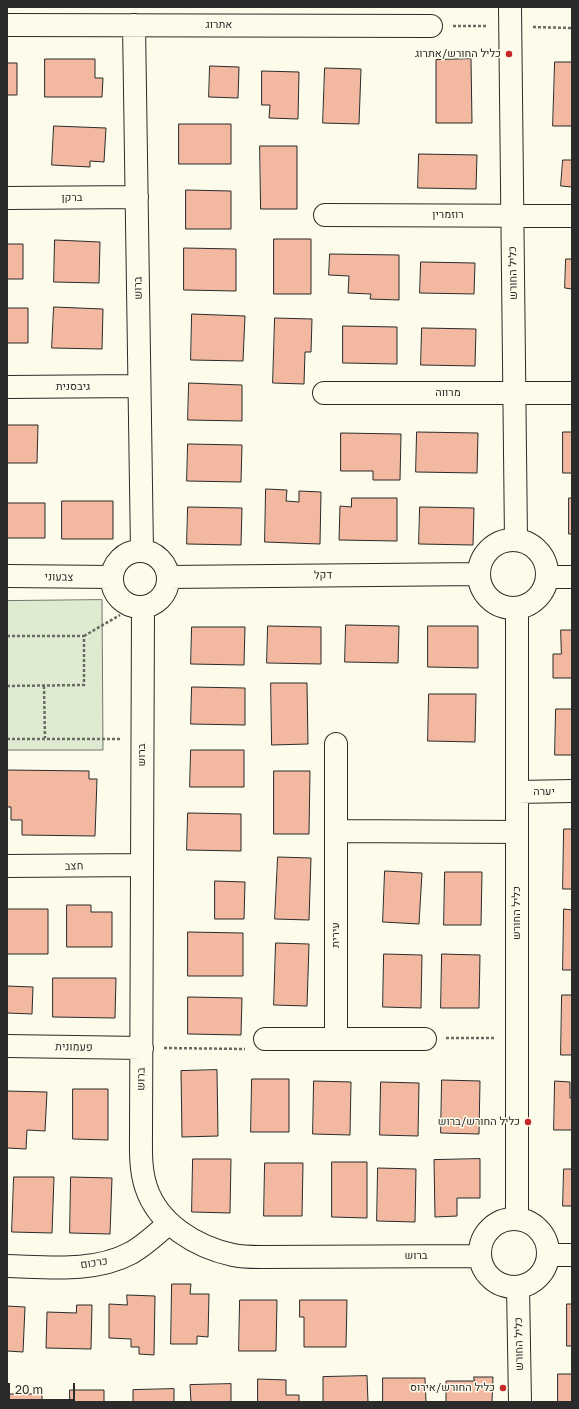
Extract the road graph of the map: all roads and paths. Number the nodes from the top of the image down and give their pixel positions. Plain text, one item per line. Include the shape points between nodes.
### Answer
1 (510, 7) edge
2 (75, 16) edge
3 (170, 16) edge
4 (319, 16) edge
5 (7, 25) edge
6 (134, 25) junction
7 (431, 26) dead end
8 (7, 198) edge
9 (137, 198) junction
10 (325, 215) dead end
11 (512, 216) junction
12 (572, 216) edge
13 (140, 386) junction
14 (7, 387) edge
15 (324, 393) dead end
16 (514, 393) junction
17 (572, 393) edge
18 (516, 540) junction
19 (142, 551) junction
20 (479, 574) junction
21 (7, 576) edge
22 (572, 576) edge
23 (112, 577) junction
24 (168, 577) junction
25 (548, 577) junction
26 (139, 607) junction
27 (517, 608) junction
28 (7, 636) edge
29 (84, 636) junction
30 (7, 686) edge
31 (44, 686) junction
32 (45, 738) junction
33 (7, 739) edge
34 (142, 739) junction
35 (336, 744) dead end
36 (517, 792) junction
37 (572, 792) edge
38 (336, 831) junction
39 (517, 832) junction
40 (142, 865) junction
41 (7, 866) edge
42 (336, 1038) junction
43 (517, 1038) junction
44 (264, 1039) joint
45 (425, 1039) joint
46 (7, 1046) edge
47 (142, 1048) junction
48 (517, 1218) junction
49 (169, 1223) junction
50 (549, 1255) junction
51 (572, 1255) edge
52 (480, 1256) junction
53 (7, 1266) edge
54 (518, 1287) junction
55 (520, 1402) edge

1 - 11 street, כליל החורש
2 - 5 street, אתרוג
2 - 6 street, אתרוג
3 - 4 street, אתרוג
3 - 6 street, אתרוג
4 - 7 street, אתרוג
6 - 9 street, ברוש
8 - 9 street, ברקן
9 - 13 street, ברוש
10 - 11 street, רוזמרין
11 - 12 street, רוזמרין
11 - 16 street, כליל החורש
13 - 14 street, גיבסנית
13 - 19 street, ברוש
15 - 16 street, מרווה
16 - 17 street, מרווה
16 - 18 street, כליל החורש
18 - 20 street via 505,541 491,548 482,561
18 - 25 street via 526,542 539,551 545,560
19 - 23 street via 129,553 122,558 114,568
19 - 24 street via 155,555 161,561
20 - 24 street, דקל
20 - 27 street via 482,588 491,600 500,606
21 - 23 street, צבעוני
22 - 25 street
23 - 26 street via 114,590 119,598
24 - 26 street via 162,597 155,603
25 - 27 street via 540,596 532,603
26 - 29 path
26 - 34 street, ברוש
27 - 36 street, כליל החורש
28 - 29 path
29 - 31 path via 84,685
30 - 31 path
31 - 32 path
32 - 33 path
32 - 34 path
34 - 40 street, ברוש
35 - 38 street, עירית
36 - 37 street, יערה
36 - 39 street, כליל החורש
38 - 39 street
38 - 42 street, עירית
39 - 43 street, כליל החורש
40 - 41 street, חצב
40 - 47 street, ברוש
42 - 44 street
42 - 45 street
43 - 45 path
43 - 48 street, כליל החורש
44 - 47 path via 258,1049
46 - 47 street, פעמונית
47 - 49 street, ברוש via 141,1163 145,1186 152,1201
48 - 50 street via 533,1223 540,1230 546,1239
48 - 52 street via 501,1221 492,1227 483,1240
49 - 52 street, ברוש via 197,1242 234,1256
49 - 53 street, כרכום via 141,1247 110,1261 83,1267
50 - 51 street
50 - 54 street via 544,1270 537,1279
52 - 54 street via 485,1271 492,1279 507,1286
54 - 55 street, כליל החורש

